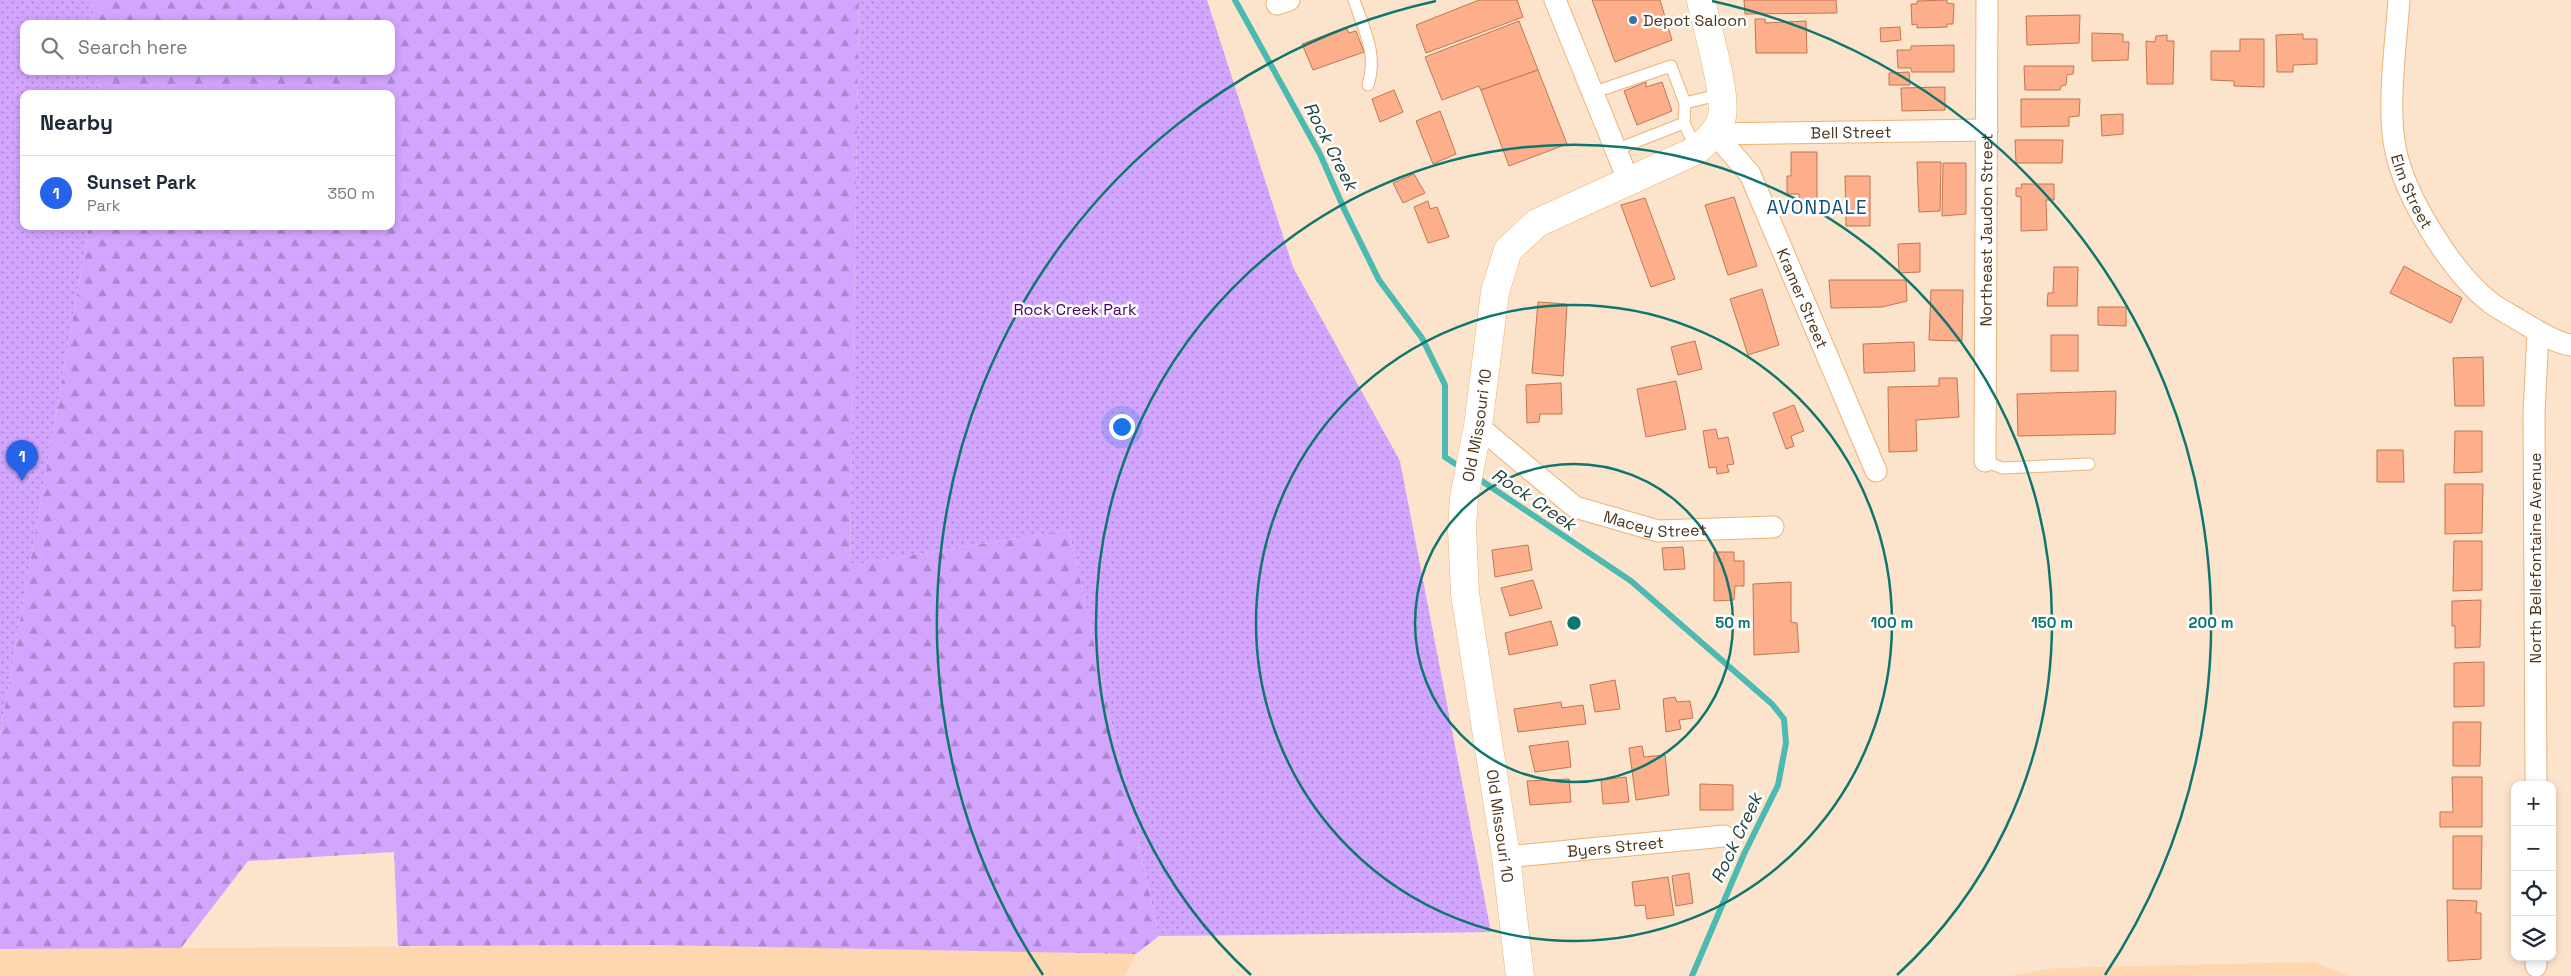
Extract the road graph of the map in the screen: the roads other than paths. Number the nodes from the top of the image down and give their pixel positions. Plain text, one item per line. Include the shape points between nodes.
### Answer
1 (1354, 0) edge
2 (1555, 0) edge
3 (1701, 0) edge
4 (1987, 0) edge
5 (2399, 0) edge
6 (1368, 85) dead end
7 (1592, 93) junction
8 (1722, 94) junction
9 (1685, 104) junction
10 (1684, 123) junction
11 (1987, 130) junction
12 (1706, 142) junction
13 (1614, 150) junction
14 (1629, 182) junction
15 (2538, 332) junction
16 (2571, 345) edge
17 (1475, 437) junction
18 (1985, 461) joint
19 (2089, 464) dead end
20 (1876, 471) dead end
21 (1773, 527) dead end
22 (2536, 781) edge
23 (1724, 836) dead end
24 (1506, 857) junction
25 (1520, 976) edge

1 - 6 lane via 1372,56 1373,69
2 - 7 street
3 - 8 street
4 - 11 street, Northeast Jaudon Street
5 - 15 street, Elm Street via 2393,124 2395,148 2412,197 2452,263 2473,286 2492,303
7 - 9 lane via 1671,66
7 - 13 street
8 - 9 lane
8 - 12 street via 1722,118
9 - 10 lane
10 - 12 lane
10 - 13 lane
11 - 12 street, Bell Street
11 - 18 street, Northeast Jaudon Street
12 - 14 street, Old Missouri 10
12 - 20 street, Kramer Street via 1750,174
13 - 14 street
14 - 17 street, Old Missouri 10 via 1536,223 1508,250 1494,292
15 - 16 street, Elm Street
15 - 22 street, North Bellefontaine Avenue via 2534,414
17 - 21 street, Macey Street via 1575,507 1658,531
17 - 24 street, Old Missouri 10 via 1462,529 1465,594
18 - 19 lane via 2002,468
23 - 24 street, Byers Street
24 - 25 street, Old Missouri 10

